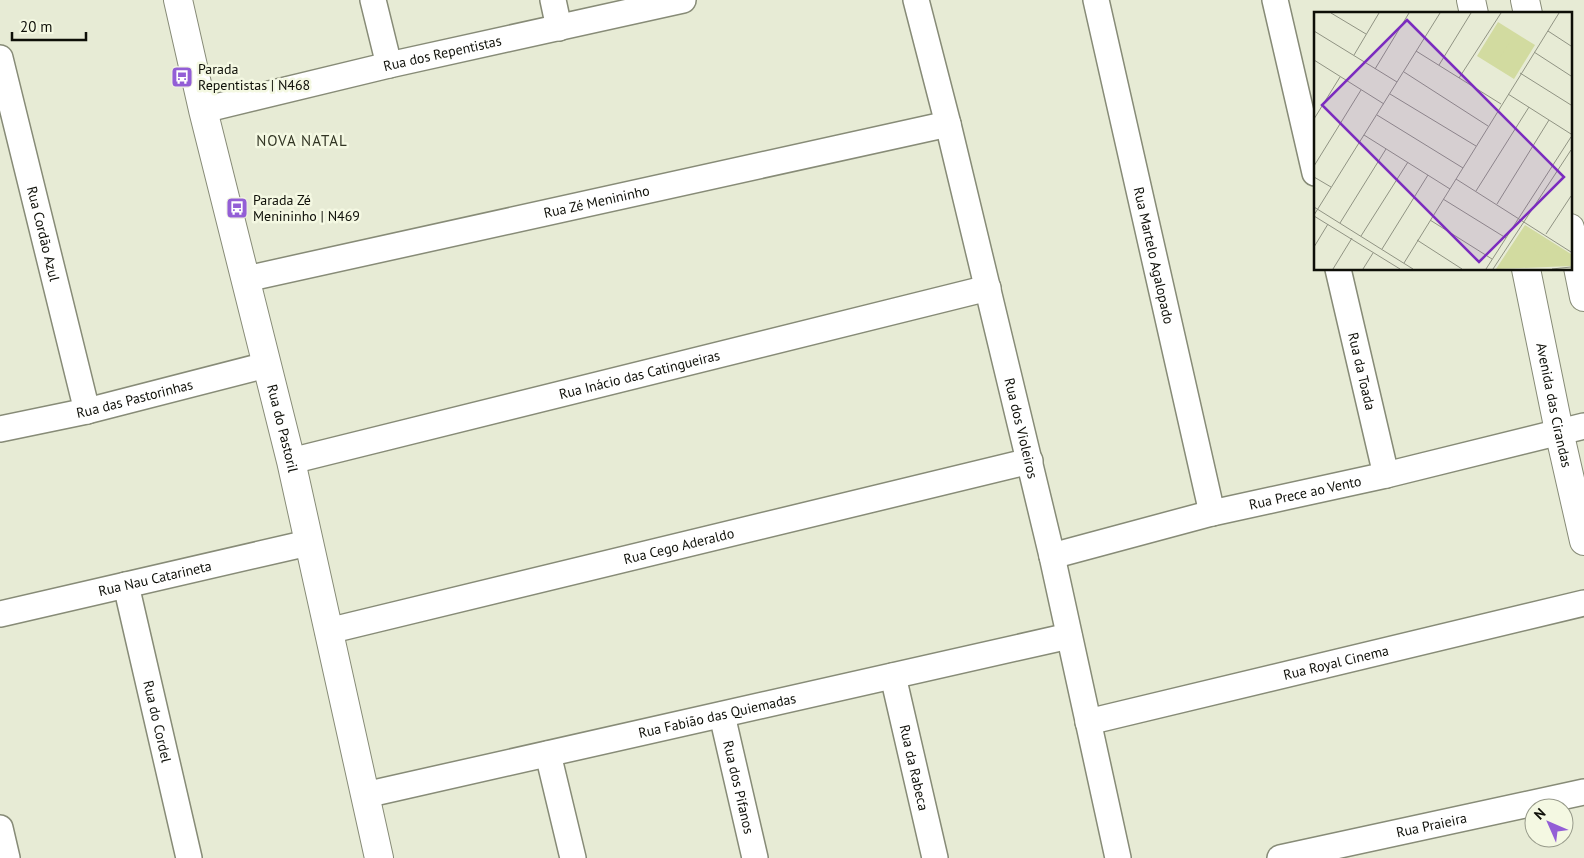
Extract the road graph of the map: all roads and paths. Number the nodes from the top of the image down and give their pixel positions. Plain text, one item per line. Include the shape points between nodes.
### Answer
1 (178, 0) edge
2 (374, 0) edge
3 (553, 0) edge
4 (683, 0) edge
5 (916, 0) edge
6 (1096, 0) edge
7 (1275, 0) edge
8 (559, 28) junction
9 (0, 58) edge
10 (389, 65) junction
11 (203, 110) junction
12 (948, 124) junction
13 (1314, 168) edge
14 (1572, 238) edge
15 (1338, 270) edge
16 (1526, 270) edge
17 (246, 279) junction
18 (988, 288) junction
19 (1584, 297) edge
20 (266, 365) junction
21 (87, 411) junction
22 (0, 429) edge
23 (1571, 429) edge
24 (291, 461) junction
25 (1030, 462) junction
26 (1386, 475) junction
27 (1212, 513) junction
28 (1584, 541) edge
29 (308, 543) junction
30 (1052, 556) junction
31 (126, 585) junction
32 (1584, 604) edge
33 (0, 614) edge
34 (328, 631) junction
35 (1069, 636) junction
36 (893, 676) junction
37 (722, 715) junction
38 (1088, 722) junction
39 (548, 754) junction
40 (1584, 792) edge
41 (365, 795) junction
42 (0, 828) edge
43 (7, 858) edge
44 (190, 858) edge
45 (379, 858) edge
46 (573, 858) edge
47 (755, 858) edge
48 (935, 858) edge
49 (1118, 858) edge
50 (1280, 858) edge

1 - 11 street, Rua do Pastoril
2 - 10 street
3 - 8 street
4 - 8 street, Rua dos Repentistas
5 - 12 street, Rua dos Violeiros
6 - 27 street, Rua Martelo Agalopado
7 - 13 street
8 - 10 street, Rua dos Repentistas
9 - 21 street, Rua Cordão Azul
10 - 11 street, Rua dos Repentistas
11 - 17 street, Rua do Pastoril
12 - 17 street, Rua Zé Menininho
12 - 18 street, Rua dos Violeiros
14 - 19 street
15 - 26 street, Rua da Toada
16 - 23 street, Avenida das Cirandas
17 - 20 street, Rua do Pastoril
18 - 24 street, Rua Inácio das Catingueiras
18 - 25 street, Rua dos Violeiros
20 - 21 street, Rua das Pastorinhas
20 - 24 street, Rua do Pastoril
21 - 22 street, Rua das Pastorinhas
23 - 26 street, Rua Prece ao Vento
23 - 28 street, Avenida das Cirandas
24 - 29 street, Rua do Pastoril
25 - 30 street, Rua dos Violeiros
25 - 34 street, Rua Cego Aderaldo
26 - 27 street, Rua Prece ao Vento
27 - 30 street, Rua Prece ao Vento
29 - 31 street, Rua Nau Catarineta
29 - 34 street, Rua do Pastoril
30 - 35 street, Rua dos Violeiros
31 - 33 street, Rua Nau Catarineta
31 - 44 street, Rua do Cordel
32 - 38 street, Rua Royal Cinema
34 - 41 street, Rua do Pastoril
35 - 36 street, Rua Fabião das Quiemadas
35 - 38 street, Rua dos Violeiros
36 - 37 street, Rua Fabião das Quiemadas
36 - 48 street, Rua da Rabeca
37 - 39 street, Rua Fabião das Quiemadas
37 - 47 street, Rua dos Pifanos
38 - 49 street, Rua dos Violeiros
39 - 41 street, Rua Fabião das Quiemadas
39 - 46 street
40 - 50 street, Rua Praieira
41 - 45 street, Rua do Pastoril
42 - 43 street

